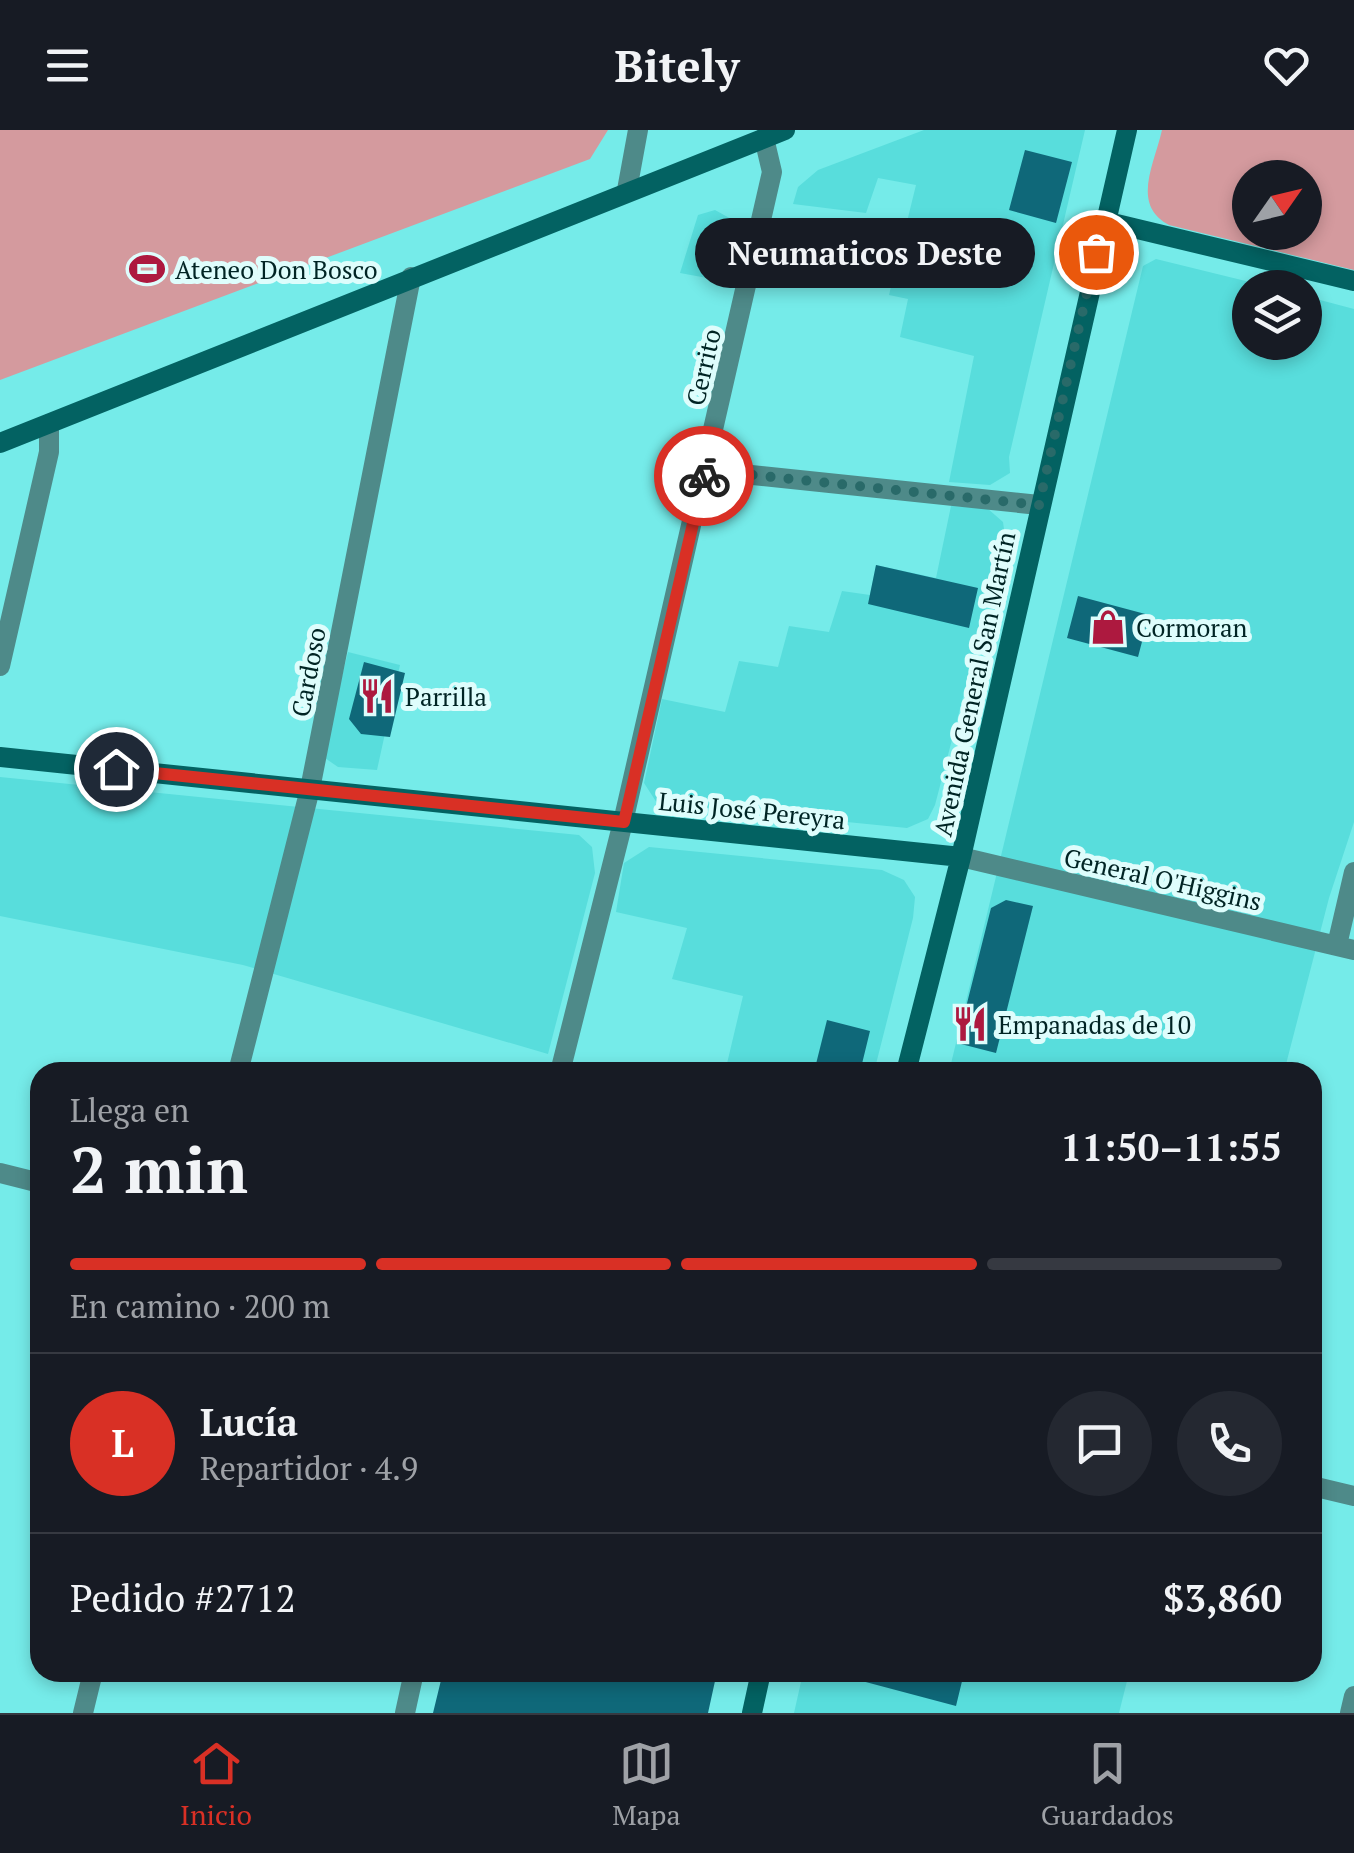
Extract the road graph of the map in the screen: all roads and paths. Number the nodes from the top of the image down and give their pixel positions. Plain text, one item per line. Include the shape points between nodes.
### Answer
1 (638, 130) edge
2 (785, 130) edge
3 (1127, 130) edge
4 (764, 138) junction
5 (627, 190) junction
6 (1104, 221) junction
7 (411, 277) junction
8 (1354, 282) edge
9 (50, 424) junction
10 (0, 443) edge
11 (705, 470) junction
12 (1039, 505) junction
13 (0, 666) edge
14 (0, 757) edge
15 (310, 789) junction
16 (624, 822) junction
17 (961, 857) junction
18 (1354, 872) edge
19 (1345, 948) edge
20 (241, 1062) edge
21 (563, 1062) edge
22 (909, 1062) edge
23 (0, 1173) edge
24 (30, 1180) edge
25 (1322, 1488) edge
26 (1354, 1496) edge
27 (91, 1682) edge
28 (412, 1682) edge
29 (759, 1682) edge
30 (1354, 1696) edge
31 (83, 1713) edge
32 (405, 1713) edge
33 (752, 1713) edge
34 (1350, 1713) edge

1 - 5 street
2 - 4 street
3 - 6 street, Avenida General San Martín
4 - 5 street
4 - 11 street, Cerrito via 772,172
5 - 7 street
6 - 8 street
6 - 12 street, Avenida General San Martín
7 - 9 street
7 - 15 street, Cardoso
9 - 10 street
9 - 13 street
11 - 12 street
11 - 16 street, Cerrito
12 - 17 street, Avenida General San Martín
14 - 15 street, Luis José Pereyra
15 - 16 street, Luis José Pereyra
15 - 20 street, Cardoso
16 - 17 street, Luis José Pereyra
16 - 21 street, Cerrito
17 - 19 street, General O'Higgins
17 - 22 street, Avenida General San Martín
18 - 19 street
23 - 24 street
25 - 26 street
27 - 31 street
28 - 32 street
29 - 33 street
30 - 34 street

